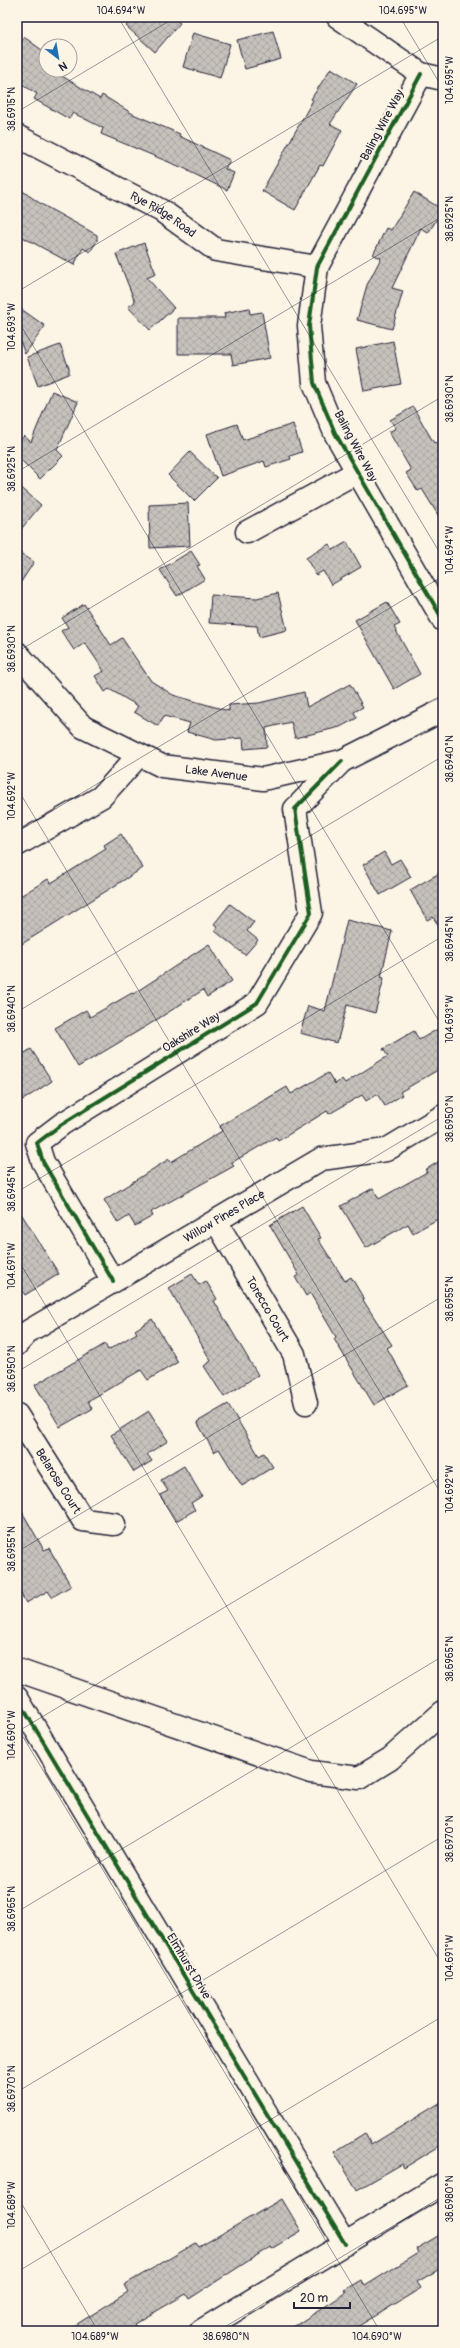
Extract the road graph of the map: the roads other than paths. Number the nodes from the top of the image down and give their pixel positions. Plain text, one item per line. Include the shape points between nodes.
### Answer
1 (338, 17) edge
2 (421, 74) junction
3 (443, 79) edge
4 (17, 136) edge
5 (317, 267) junction
6 (357, 472) junction
7 (247, 532) dead end
8 (443, 620) edge
9 (17, 654) edge
10 (443, 710) edge
11 (139, 755) junction
12 (342, 761) junction
13 (17, 845) edge
14 (443, 1116) edge
15 (216, 1221) junction
16 (113, 1281) junction
17 (17, 1344) edge
18 (306, 1403) dead end
19 (17, 1415) edge
20 (114, 1524) dead end
21 (17, 1670) edge
22 (17, 1698) edge
23 (443, 1712) edge
24 (443, 2184) edge
25 (345, 2244) junction
26 (201, 2331) edge

1 - 2 street
2 - 3 street
2 - 5 street, Baling Wire Way
4 - 5 street, Rye Ridge Road via 162,211 216,250
5 - 6 street, Baling Wire Way via 309,326 314,383 335,433
6 - 7 street
6 - 8 street, Baling Wire Way
9 - 11 street, Lake Avenue via 83,727
10 - 12 street, Lake Avenue
11 - 12 street, Lake Avenue via 162,766 263,779
11 - 13 street via 101,797
12 - 16 street, Oakshire Way via 295,809 311,913 257,1003 62,1124 37,1143 43,1162
14 - 15 street, Willow Pines Place via 386,1150 321,1159
15 - 16 street, Willow Pines Place
15 - 18 street, Torecco Court via 294,1354
16 - 17 street, Willow Pines Place via 29,1331
19 - 20 street, Belarosa Court via 83,1520
21 - 23 street via 312,1772 359,1778 390,1759
22 - 25 street, Elmhurst Drive
24 - 25 street
25 - 26 street

